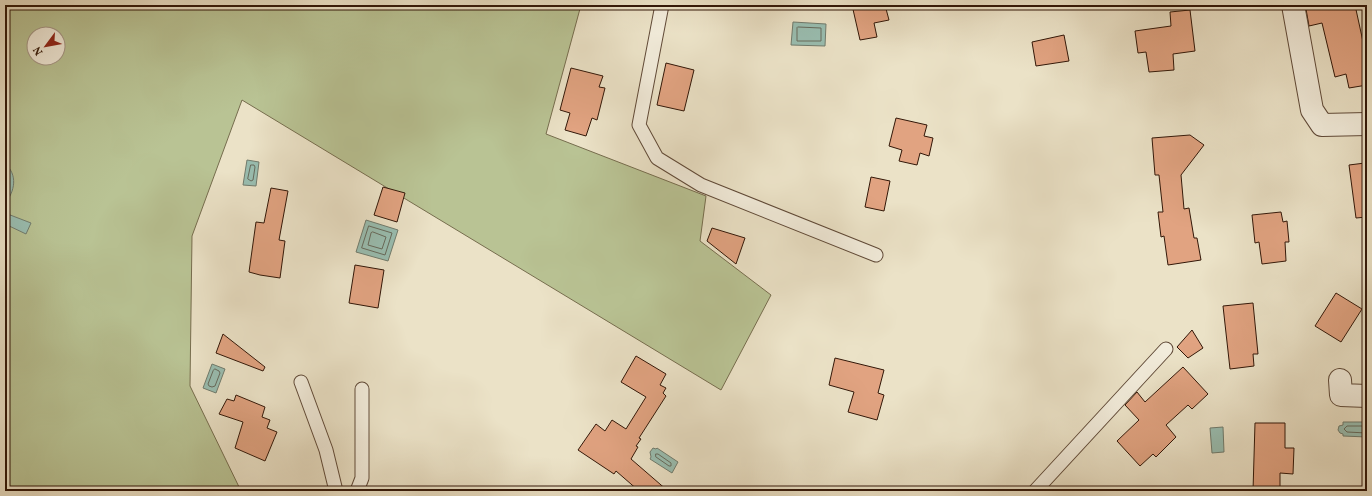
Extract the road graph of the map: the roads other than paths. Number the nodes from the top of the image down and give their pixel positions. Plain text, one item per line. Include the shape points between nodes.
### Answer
1 (662, 5) edge
2 (1293, 5) edge
3 (1367, 124) edge
4 (876, 255) dead end
5 (1166, 349) dead end
6 (1340, 380) dead end
7 (301, 382) dead end
8 (362, 389) dead end
9 (1367, 396) edge
10 (336, 491) edge
11 (357, 491) edge
12 (1035, 491) edge

1 - 4 lane via 639,126 658,158 700,184
2 - 3 street via 1312,110 1322,124
5 - 12 lane
6 - 9 street via 1341,395
7 - 10 lane via 326,450
8 - 11 lane via 362,478

